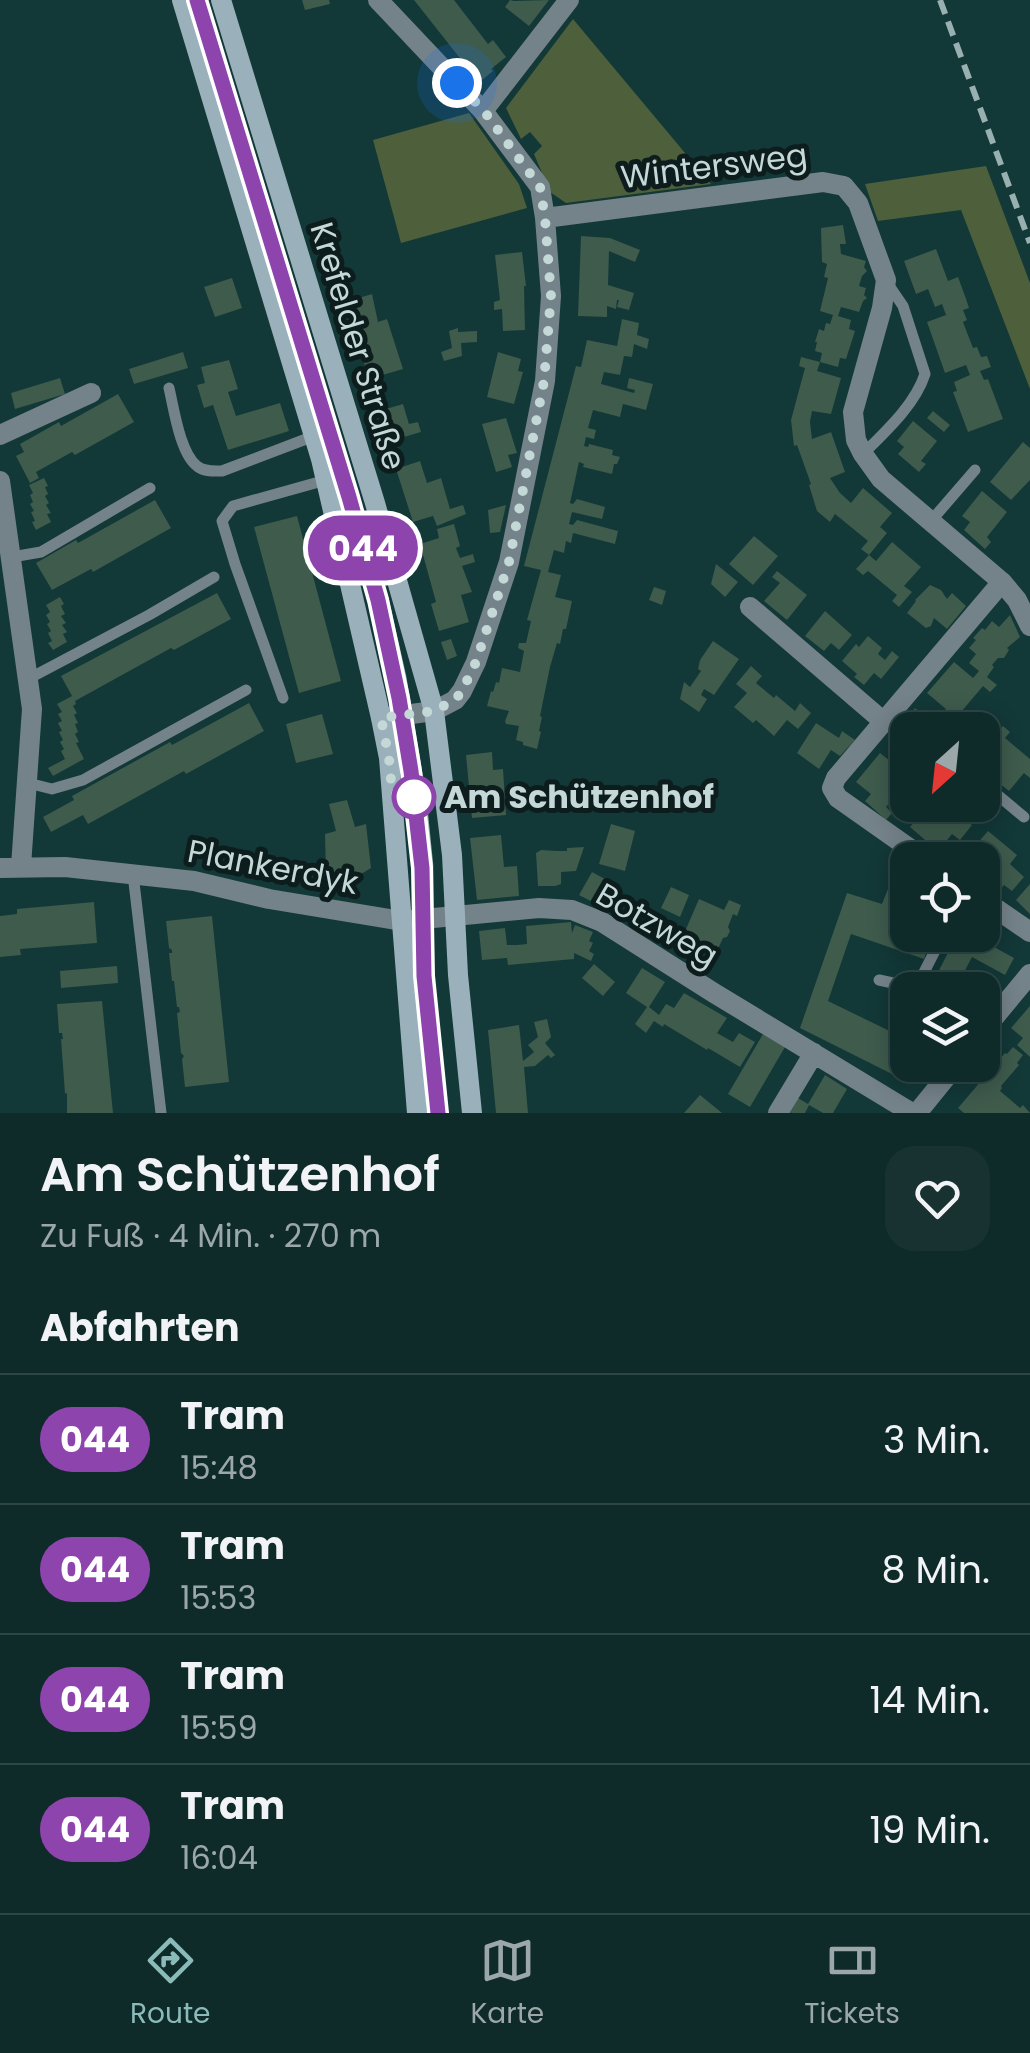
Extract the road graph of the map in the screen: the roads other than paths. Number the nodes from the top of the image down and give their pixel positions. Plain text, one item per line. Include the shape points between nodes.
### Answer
1 (182, 0) edge
2 (221, 0) edge
3 (378, 0) edge
4 (568, 0) edge
5 (484, 111) junction
6 (545, 218) junction
7 (886, 280) junction
8 (169, 388) dead end
9 (91, 392) dead end
10 (0, 435) edge
11 (314, 436) junction
12 (862, 454) junction
13 (975, 470) dead end
14 (326, 480) junction
15 (0, 481) edge
16 (150, 488) dead end
17 (931, 521) junction
18 (12, 557) junction
19 (214, 577) dead end
20 (1002, 582) junction
21 (750, 607) dead end
22 (1030, 626) edge
23 (28, 679) junction
24 (246, 690) dead end
25 (284, 698) dead end
26 (434, 711) junction
27 (381, 718) junction
28 (884, 722) junction
29 (28, 784) junction
30 (1000, 797) edge
31 (1024, 817) dead end
32 (900, 842) edge
33 (10, 867) edge
34 (133, 874) junction
35 (1000, 911) edge
36 (454, 917) junction
37 (402, 921) junction
38 (1030, 932) edge
39 (934, 952) edge
40 (1030, 974) edge
41 (878, 980) dead end
42 (1000, 1010) edge
43 (814, 1053) junction
44 (941, 1082) edge
45 (161, 1113) edge
46 (417, 1113) edge
47 (472, 1113) edge
48 (778, 1113) edge
49 (914, 1113) edge

1 - 11 street, Krefelder Straße
2 - 26 street, Krefelder Straße
3 - 5 street
4 - 5 street
5 - 6 street via 540,187
6 - 7 street, Wintersweg via 823,182 844,186 858,203
6 - 26 street via 551,296 544,381 509,562 462,691
7 - 12 street via 853,412
7 - 12 lane via 903,306 925,374
8 - 11 lane via 184,447 197,466 210,471
9 - 10 street
11 - 14 street, Krefelder Straße
12 - 17 street via 880,479
13 - 17 lane
14 - 25 lane via 233,506 222,521
14 - 27 street, Krefelder Straße
15 - 18 street
16 - 18 lane via 41,552
17 - 20 street
18 - 23 street
19 - 23 lane
20 - 22 street
20 - 28 street
21 - 28 street
23 - 29 street
24 - 29 lane via 82,780 52,789
26 - 27 street
26 - 36 street, Krefelder Straße
27 - 37 street, Krefelder Straße
28 - 32 street via 832,788
29 - 33 street
30 - 31 lane
33 - 34 street, Plankerdyk
34 - 37 street, Plankerdyk
34 - 45 lane
35 - 38 street
36 - 37 street, Plankerdyk
36 - 43 street, Botzweg via 572,910
36 - 47 street, Krefelder Straße
37 - 46 street, Krefelder Straße
39 - 41 lane via 916,988
40 - 42 street
43 - 48 street
43 - 49 street, Botzweg
44 - 49 street

